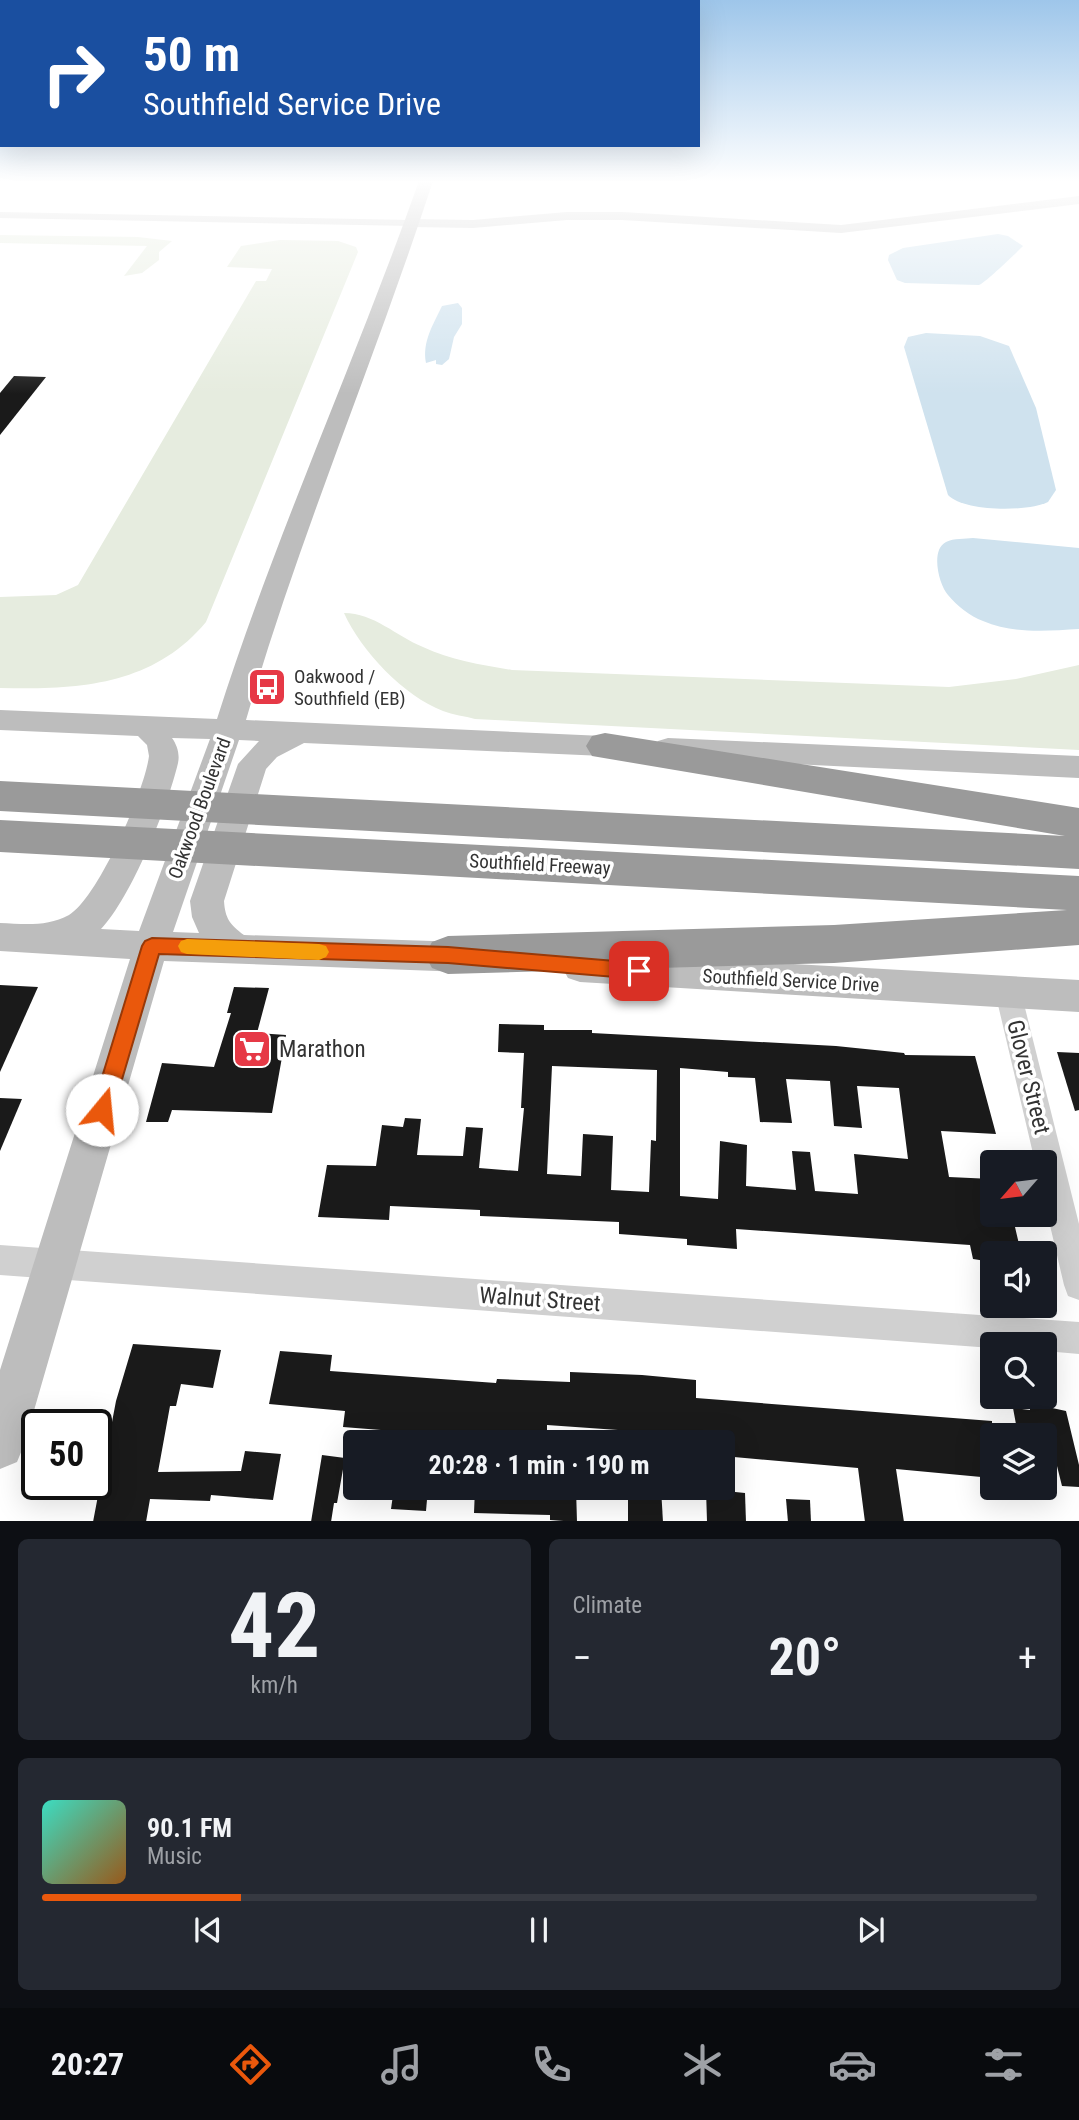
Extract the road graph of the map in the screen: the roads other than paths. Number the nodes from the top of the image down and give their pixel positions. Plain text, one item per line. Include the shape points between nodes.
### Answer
1 (401, 252) edge
2 (0, 720) edge
3 (144, 725) junction
4 (229, 728) junction
5 (304, 730) junction
6 (605, 746) junction
7 (1079, 767) edge
8 (0, 796) edge
9 (1079, 823) edge
10 (0, 836) edge
11 (1079, 853) edge
12 (1079, 893) edge
13 (1079, 927) edge
14 (0, 937) edge
15 (36, 940) junction
16 (152, 946) junction
17 (236, 948) junction
18 (448, 955) junction
19 (1008, 992) junction
20 (1079, 996) edge
21 (0, 1260) edge
22 (56, 1264) junction
23 (1079, 1285) edge
24 (1079, 1338) edge
25 (0, 1445) edge

1 - 4 main road, Oakwood Boulevard via 263,616
2 - 3 main road
3 - 4 main road
3 - 15 main road via 165,749 163,764 111,891 90,919
4 - 5 main road
4 - 16 main road, Oakwood Boulevard
5 - 6 main road
5 - 17 main road via 267,750 253,764 207,901 207,918 216,935
6 - 7 main road
6 - 9 highway
8 - 11 highway, Southfield Freeway
10 - 12 highway, Southfield Freeway
13 - 18 highway via 834,944
14 - 15 main road, Southfield Service Drive
15 - 16 main road, Southfield Service Drive
16 - 17 main road, Southfield Service Drive
16 - 22 main road, Oakwood Boulevard
17 - 18 main road, Southfield Service Drive
18 - 19 main road, Southfield Service Drive
19 - 20 main road, Southfield Service Drive
19 - 23 street, Glover Street
21 - 22 street, Walnut Street
22 - 24 street, Walnut Street
22 - 25 main road, Oakwood Boulevard

